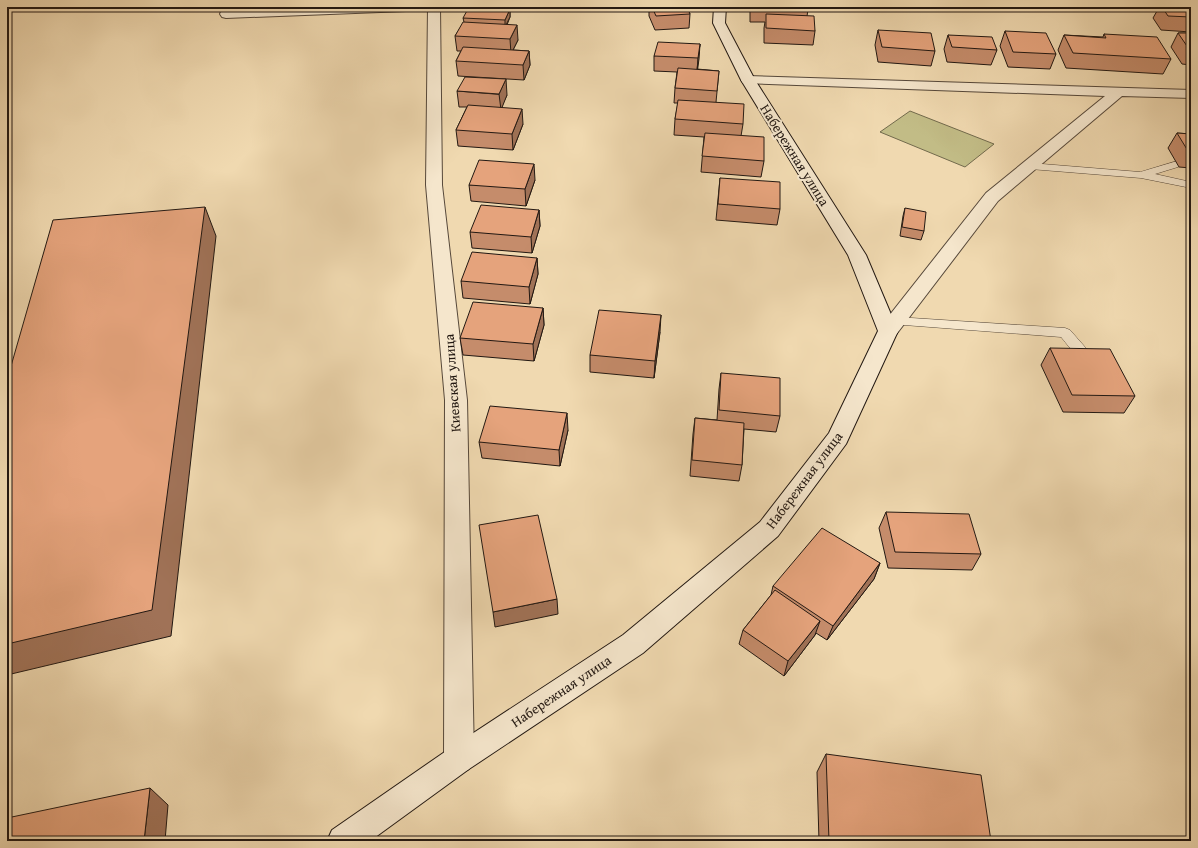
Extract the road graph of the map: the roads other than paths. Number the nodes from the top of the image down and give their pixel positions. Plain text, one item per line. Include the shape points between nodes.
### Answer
1 (406, 7) edge
2 (434, 7) edge
3 (720, 7) edge
4 (227, 11) edge
5 (748, 80) junction
6 (1119, 92) junction
7 (1191, 94) edge
8 (1191, 160) edge
9 (1030, 166) junction
10 (1141, 175) junction
11 (1191, 185) edge
12 (892, 326) junction
13 (1085, 355) edge
14 (459, 759) junction
15 (343, 841) edge

1 - 4 street
2 - 14 street, Киевская улица via 434,185 456,400
3 - 5 street, Набережная улица via 719,23
5 - 6 street
5 - 12 street, Набережная улица via 857,255
6 - 7 street
6 - 9 street
8 - 10 lane
9 - 10 lane
9 - 12 street via 992,197
10 - 11 lane
12 - 13 lane via 1065,333
12 - 14 street, Набережная улица via 838,438 769,529 633,644
14 - 15 street, Набережная улица

